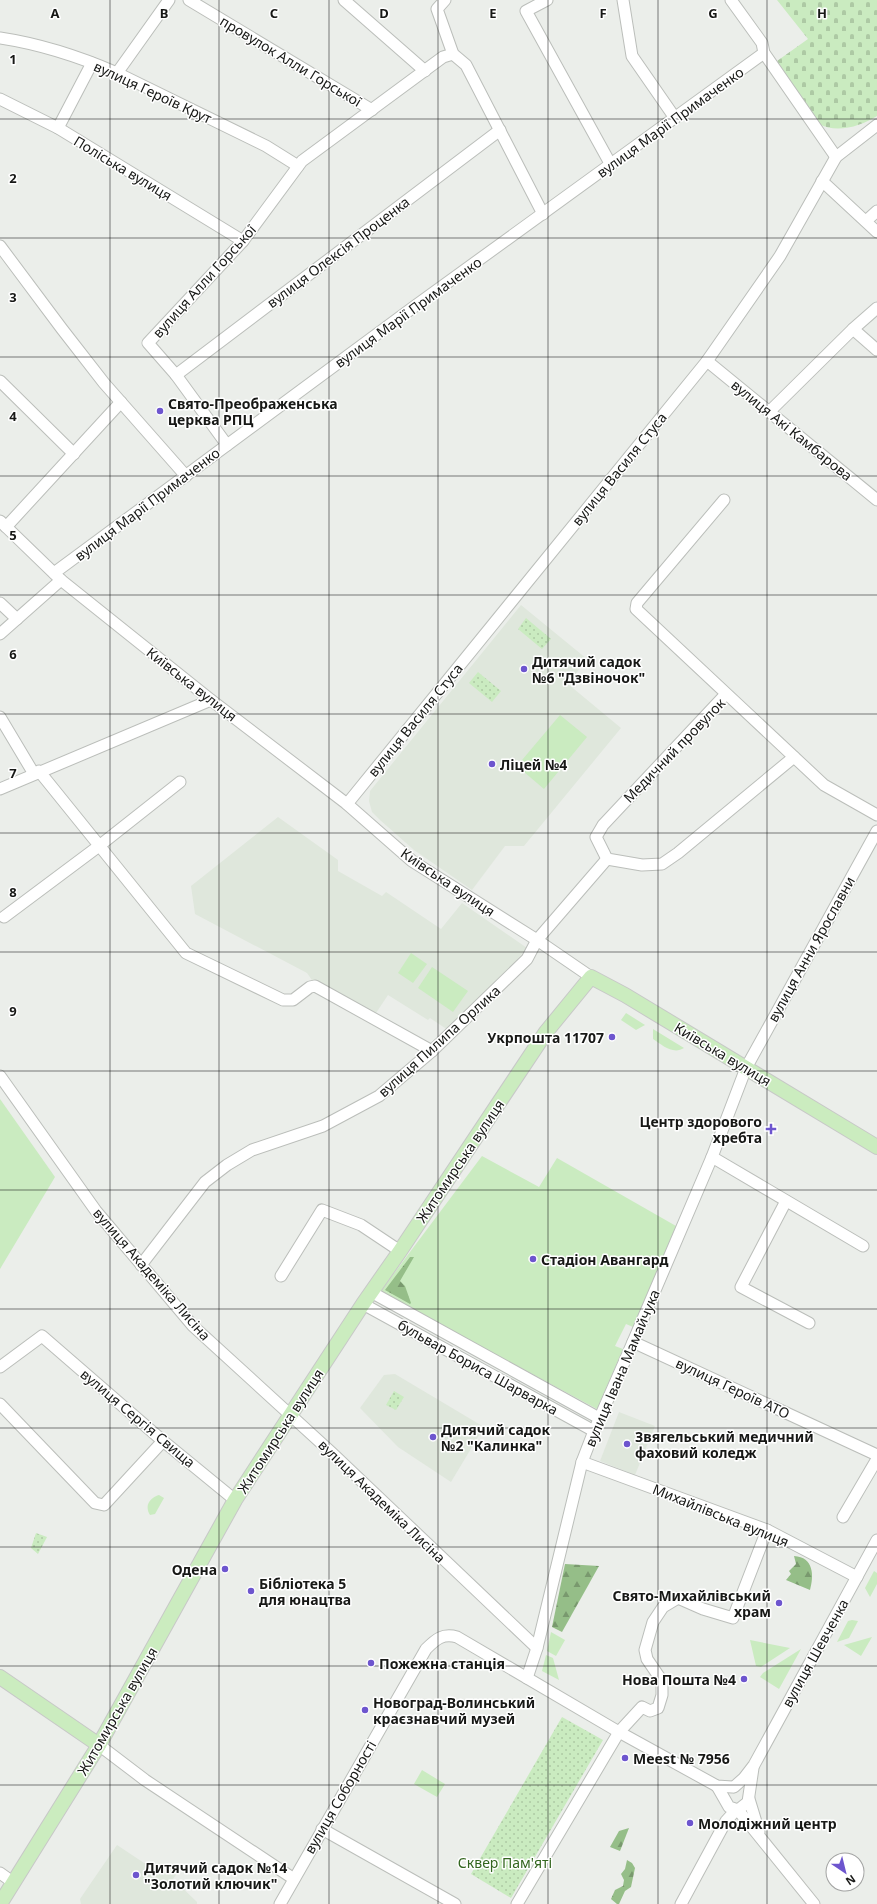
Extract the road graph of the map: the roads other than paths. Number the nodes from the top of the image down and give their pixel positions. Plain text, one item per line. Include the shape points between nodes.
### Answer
1 (169, 0) edge
2 (189, 0) edge
3 (344, 0) edge
4 (445, 0) edge
5 (547, 0) edge
6 (623, 0) edge
7 (731, 0) edge
8 (0, 38) edge
9 (764, 53) junction
10 (453, 54) junction
11 (92, 63) junction
12 (424, 70) junction
13 (117, 73) junction
14 (0, 99) edge
15 (372, 110) junction
16 (675, 118) junction
17 (877, 125) edge
18 (58, 128) junction
19 (500, 130) junction
20 (836, 158) junction
21 (611, 165) junction
22 (298, 166) junction
23 (822, 181) junction
24 (877, 211) edge
25 (543, 214) junction
26 (866, 221) junction
27 (877, 232) edge
28 (243, 241) junction
29 (0, 246) edge
30 (877, 308) edge
31 (853, 329) junction
32 (877, 350) edge
33 (707, 361) junction
34 (176, 375) junction
35 (0, 381) edge
36 (121, 402) junction
37 (770, 411) junction
38 (228, 445) junction
39 (74, 454) junction
40 (186, 476) junction
41 (724, 500) dead end
42 (877, 500) edge
43 (3, 524) edge
44 (58, 577) junction
45 (0, 603) edge
46 (17, 619) junction
47 (0, 634) edge
48 (726, 694) junction
49 (211, 700) junction
50 (0, 717) edge
51 (794, 757) junction
52 (36, 773) junction
53 (180, 782) dead end
54 (0, 789) edge
55 (347, 804) junction
56 (877, 815) edge
57 (877, 830) edge
58 (100, 846) junction
59 (607, 859) junction
60 (4, 917) dead end
61 (537, 940) junction
62 (591, 977) junction
63 (432, 1051) junction
64 (746, 1068) junction
65 (0, 1076) edge
66 (877, 1147) edge
67 (712, 1157) junction
68 (786, 1201) junction
69 (863, 1246) dead end
70 (400, 1251) junction
71 (142, 1265) junction
72 (281, 1276) dead end
73 (371, 1292) junction
74 (363, 1304) junction
75 (809, 1324) dead end
76 (633, 1342) junction
77 (0, 1367) edge
78 (0, 1404) edge
79 (291, 1415) junction
80 (599, 1418) junction
81 (594, 1430) junction
82 (164, 1441) junction
83 (877, 1455) edge
84 (877, 1459) edge
85 (582, 1462) junction
86 (235, 1500) junction
87 (843, 1517) dead end
88 (767, 1530) junction
89 (877, 1540) edge
90 (857, 1576) junction
91 (537, 1648) junction
92 (0, 1677) edge
93 (527, 1678) junction
94 (619, 1732) junction
95 (99, 1745) junction
96 (754, 1765) junction
97 (717, 1786) junction
98 (733, 1787) junction
99 (748, 1797) junction
100 (731, 1806) junction
101 (322, 1829) junction
102 (761, 1836) junction
103 (0, 1873) edge
104 (294, 1879) junction
105 (14, 1883) junction
106 (0, 1904) edge
107 (280, 1904) edge
108 (454, 1904) edge
109 (517, 1904) edge
110 (681, 1904) edge
111 (814, 1904) edge

1 - 13 street
2 - 15 street, провулок Алли Горської
3 - 12 street
4 - 10 street via 437,9
5 - 21 street via 526,12
6 - 16 street via 632,56
7 - 9 street via 762,43
8 - 11 street, вулиця Героїв Крут via 23,42
9 - 16 street, вулиця Марії Примаченко
9 - 20 street
10 - 12 street, вулиця Алли Горської via 443,57
10 - 19 street via 466,65
11 - 13 street, вулиця Героїв Крут
11 - 18 street
12 - 15 street, вулиця Алли Горської
13 - 22 street, вулиця Героїв Крут via 266,146
14 - 18 street, Поліська вулиця
15 - 22 street, вулиця Алли Горської
16 - 21 street, вулиця Марії Примаченко
17 - 20 street, вулиця Василя Стуса
18 - 28 street, Поліська вулиця
19 - 25 street
19 - 34 street, вулиця Олексія Проценка
20 - 23 street, вулиця Василя Стуса
21 - 25 street, вулиця Марії Примаченко
22 - 28 street, вулиця Алли Горської
23 - 26 street
23 - 33 street, вулиця Василя Стуса via 780,256
24 - 26 street
25 - 38 street, вулиця Марії Примаченко
26 - 27 street
28 - 34 street, вулиця Алли Горської via 148,343
29 - 36 street via 66,336
30 - 31 street
31 - 32 street
31 - 37 street
33 - 37 street, вулиця Акі Камбарова
33 - 55 street, вулиця Василя Стуса
34 - 38 street
35 - 39 street
36 - 39 street
36 - 40 street
37 - 42 street, вулиця Акі Камбарова
38 - 40 street, вулиця Марії Примаченко
39 - 43 street
40 - 44 street, вулиця Марії Примаченко
41 - 48 street via 637,603 636,609
43 - 44 street, Київська вулиця
44 - 46 street, вулиця Марії Примаченко
44 - 49 street, Київська вулиця
45 - 46 street
46 - 47 street, вулиця Марії Примаченко
48 - 51 street, Медичний провулок
48 - 59 street, Медичний провулок via 603,825 596,837
49 - 52 street
49 - 55 street, Київська вулиця
50 - 52 street
51 - 56 street, Медичний провулок via 824,785
51 - 59 street via 678,854 662,864 642,865
52 - 54 street
52 - 58 street
53 - 58 street
55 - 61 street, Київська вулиця via 412,861
57 - 64 street, вулиця Анни Ярославни
58 - 60 street
58 - 63 street via 186,953 283,1000 293,1000 315,986
59 - 61 street
61 - 62 street, Київська вулиця
61 - 63 street, вулиця Пилипа Орлика via 527,959
62 - 64 main road, Київська вулиця
62 - 70 main road, Житомирська вулиця via 546,1032
63 - 71 street, вулиця Пилипа Орлика via 379,1096 323,1126 252,1150 227,1165 205,1182
64 - 66 main road, Київська вулиця
64 - 67 street, вулиця Івана Мамайчука
65 - 71 street, вулиця Академіка Лисіна via 96,1211
67 - 68 street
67 - 76 street, вулиця Івана Мамайчука
68 - 69 street
68 - 75 street via 741,1287
70 - 72 street via 361,1226 322,1210
70 - 73 main road, Житомирська вулиця
71 - 79 street, вулиця Академіка Лисіна via 193,1326
73 - 74 main road, Житомирська вулиця
73 - 80 street, бульвар Бориса Шарварка
74 - 79 main road, Житомирська вулиця
74 - 81 street, бульвар Бориса Шарварка
76 - 80 street, вулиця Івана Мамайчука
76 - 83 street, вулиця Героїв АТО
77 - 82 street, вулиця Сергія Свища via 42,1336
78 - 82 street via 95,1503 104,1505
79 - 86 main road, Житомирська вулиця
79 - 91 street, вулиця Академіка Лисіна
80 - 81 street, вулиця Івана Мамайчука
81 - 85 street, вулиця Івана Мамайчука
82 - 86 street, вулиця Сергія Свища
84 - 87 street
85 - 88 street, Михайлівська вулиця
85 - 91 street, вулиця Івана Мамайчука
86 - 95 main road, Житомирська вулиця
88 - 90 street, Михайлівська вулиця
88 - 94 street via 732,1618 678,1598 663,1607 653,1622 645,1650 647,1660 662,1681 662,1695 658,1708 650,1711 642,1707
89 - 90 street, вулиця Шевченка
90 - 96 street, вулиця Шевченка
91 - 93 street, вулиця Івана Мамайчука
92 - 95 main road
93 - 94 street, вулиця Соборності
93 - 101 street, вулиця Соборності via 457,1637 441,1636 434,1641 426,1649
94 - 97 street, вулиця Соборності
94 - 109 street
95 - 104 street via 145,1780
95 - 105 main road, Житомирська вулиця
96 - 98 street, вулиця Шевченка
96 - 99 street, вулиця Шевченка
97 - 98 street, вулиця Соборності
97 - 100 street
98 - 99 street via 744,1789
98 - 100 street via 726,1792
99 - 100 street via 746,1806
99 - 102 street
100 - 102 street
100 - 110 street via 726,1821
101 - 104 street, вулиця Соборності
101 - 108 street
102 - 111 street
103 - 105 street
104 - 107 street, вулиця Соборності
105 - 106 main road, Житомирська вулиця

